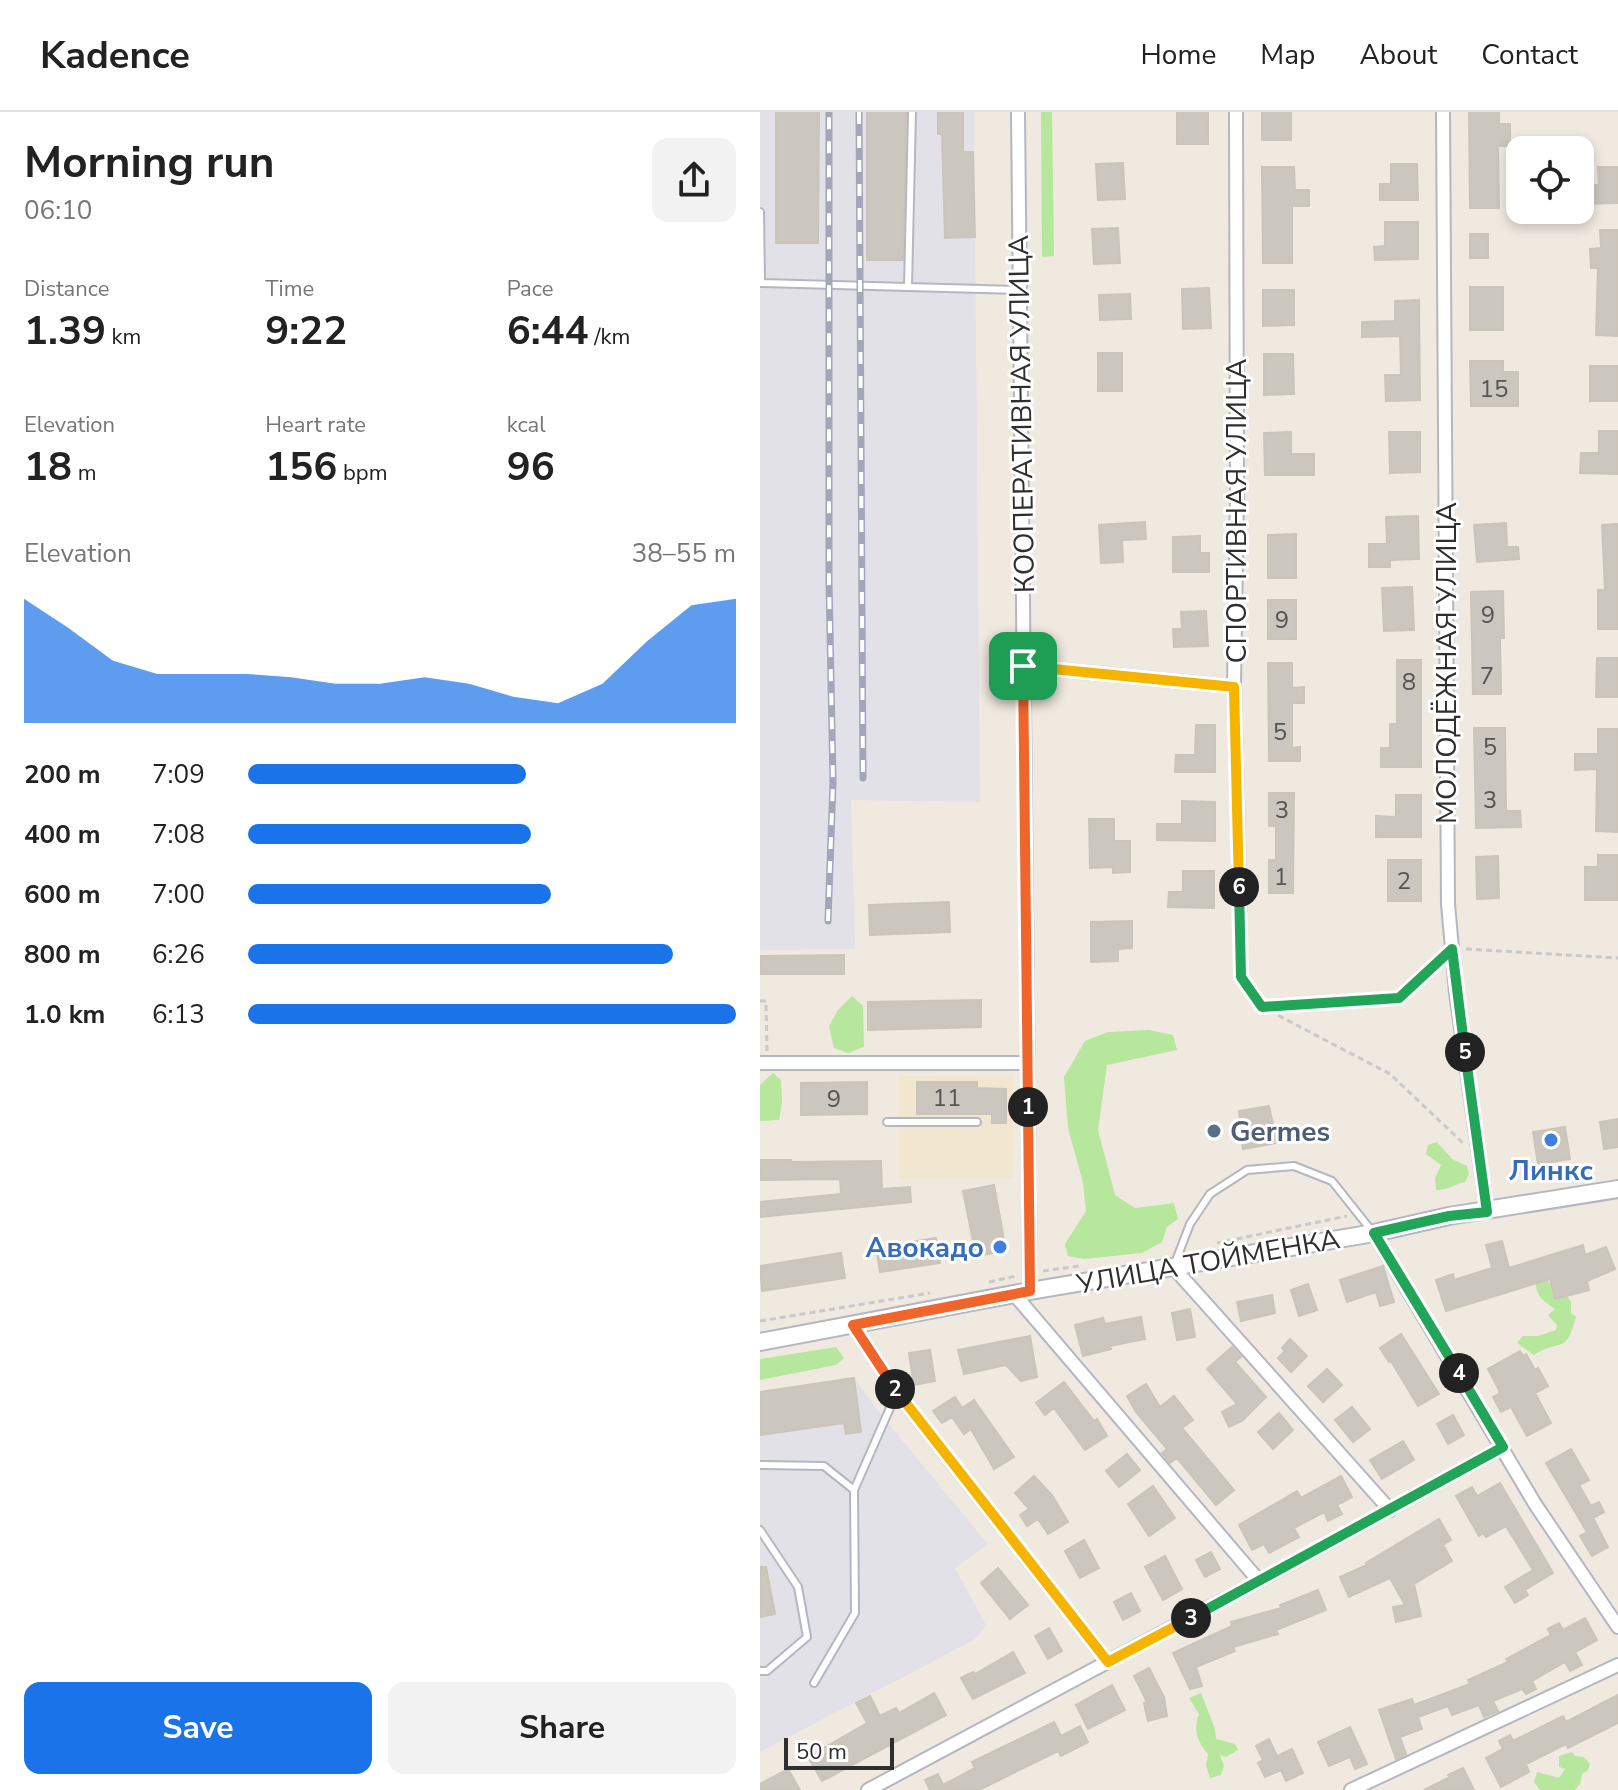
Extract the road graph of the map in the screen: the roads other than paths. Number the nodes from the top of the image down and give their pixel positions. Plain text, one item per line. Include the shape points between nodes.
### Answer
1 (912, 112) edge
2 (1018, 112) edge
3 (1236, 112) edge
4 (1443, 112) edge
5 (760, 212) edge
6 (760, 283) edge
7 (908, 287) junction
8 (1019, 290) junction
9 (1023, 666) junction
10 (1234, 687) junction
11 (1240, 910) road end
12 (764, 1063) edge
13 (1027, 1063) junction
14 (887, 1122) dead end
15 (977, 1122) dead end
16 (1616, 1192) edge
17 (1487, 1212) junction
18 (1374, 1233) junction
19 (1173, 1267) junction
20 (1022, 1293) junction
21 (853, 1325) junction
22 (760, 1342) edge
23 (897, 1392) junction
24 (1503, 1447) junction
25 (760, 1465) edge
26 (854, 1490) junction
27 (1390, 1510) junction
28 (760, 1530) edge
29 (1259, 1581) junction
30 (1618, 1627) edge
31 (1108, 1662) junction
32 (1618, 1665) edge
33 (760, 1671) edge
34 (814, 1683) dead end
35 (868, 1790) edge
36 (1351, 1790) edge

1 - 7 lane
2 - 8 street, КООПЕРАТИВНАЯ УЛИЦА
3 - 10 street, СПОРТИВНАЯ УЛИЦА
4 - 17 street, МОЛОДЁЖНАЯ УЛИЦА via 1448,904
5 - 6 lane
6 - 7 lane
7 - 8 lane
8 - 9 street, КООПЕРАТИВНАЯ УЛИЦА
9 - 10 street
9 - 13 street, КООПЕРАТИВНАЯ УЛИЦА
10 - 11 street, СПОРТИВНАЯ УЛИЦА
12 - 13 street
13 - 20 street, КООПЕРАТИВНАЯ УЛИЦА
14 - 15 lane
16 - 17 street, УЛИЦА ТОЙМЕНКА
17 - 18 street, УЛИЦА ТОЙМЕНКА
18 - 19 street, УЛИЦА ТОЙМЕНКА
18 - 19 lane via 1332,1181 1294,1166 1247,1170 1210,1194 1190,1224
18 - 24 street
19 - 20 street, УЛИЦА ТОЙМЕНКА
19 - 27 street
20 - 21 street, УЛИЦА ТОЙМЕНКА
20 - 29 street
21 - 22 street, УЛИЦА ТОЙМЕНКА
21 - 23 street
23 - 26 lane
23 - 31 street
24 - 27 street
24 - 30 street
25 - 26 lane via 824,1466
26 - 34 lane via 855,1613
27 - 29 street
28 - 33 lane via 798,1587 807,1637 767,1671
29 - 31 street
31 - 35 street
32 - 36 street

